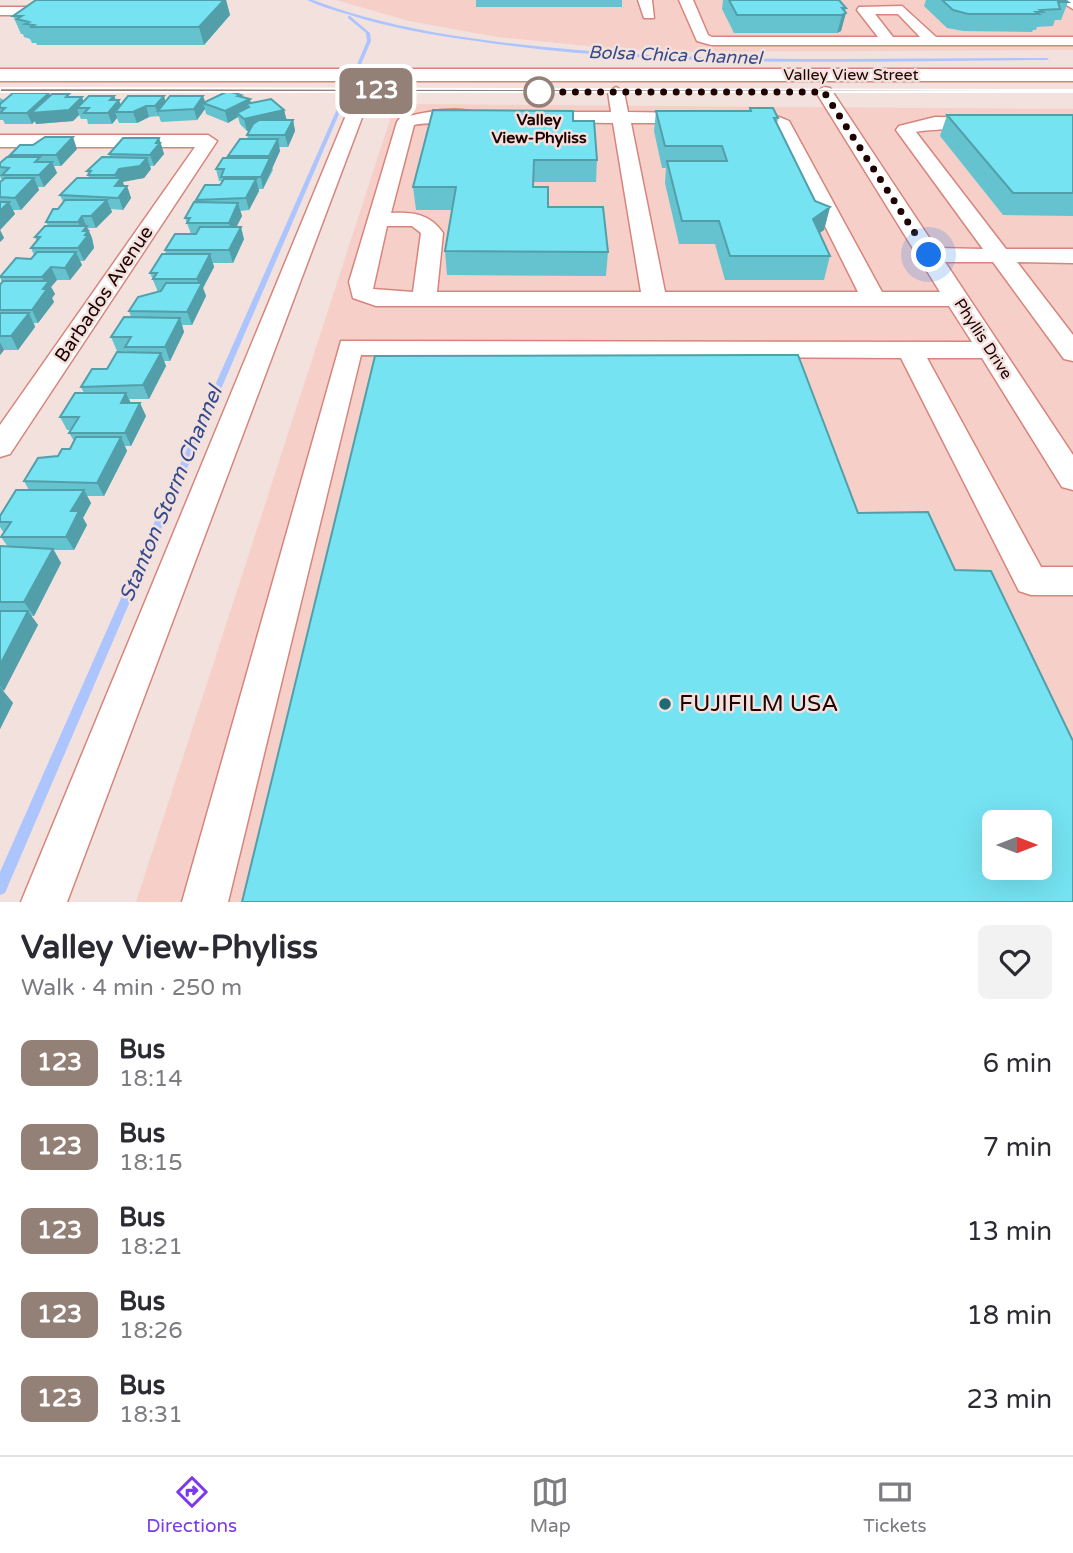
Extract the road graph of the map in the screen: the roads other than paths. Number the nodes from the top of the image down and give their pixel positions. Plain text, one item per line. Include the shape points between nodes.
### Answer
1 (11, 0) edge
2 (645, 0) edge
3 (686, 0) edge
4 (1065, 0) edge
5 (1073, 5) edge
6 (0, 9) edge
7 (38, 11) edge
8 (649, 15) dead end
9 (1073, 41) edge
10 (890, 42) junction
11 (933, 42) junction
12 (1073, 68) edge
13 (0, 75) edge
14 (1073, 75) edge
15 (828, 83) junction
16 (0, 90) edge
17 (364, 91) junction
18 (616, 92) junction
19 (1073, 92) edge
20 (620, 117) junction
21 (1004, 122) edge
22 (1, 141) edge
23 (379, 220) junction
24 (929, 255) junction
25 (997, 256) junction
26 (1073, 256) edge
27 (424, 299) junction
28 (654, 299) junction
29 (874, 299) junction
30 (957, 299) junction
31 (910, 350) junction
32 (990, 350) junction
33 (1073, 353) edge
34 (0, 447) edge
35 (1073, 480) edge
36 (1073, 581) edge
37 (44, 902) edge
38 (205, 902) edge

1 - 6 street
2 - 8 street
3 - 10 street via 702,38 711,41
4 - 5 street
6 - 7 street
9 - 11 street
10 - 11 street
10 - 11 street via 864,10 902,10
12 - 15 main road via 860,70
13 - 15 main road, Valley View Street
14 - 15 main road, Valley View Street
15 - 18 main road, Valley View Street
15 - 19 main road, Valley View Street
15 - 24 street, Phyllis Drive
16 - 17 main road, Valley View Street
17 - 18 main road, Valley View Street
17 - 37 street
18 - 20 street
20 - 23 street via 429,116 407,122
20 - 28 street
20 - 29 street via 760,118 782,125
21 - 25 street via 935,122 905,130
22 - 34 street, Barbados Avenue via 208,142
23 - 27 street via 420,220 429,226
23 - 27 street via 361,293 376,299
24 - 25 street
24 - 30 street, Phyllis Drive
25 - 26 street
25 - 33 street
27 - 28 street
28 - 29 street
29 - 30 street
30 - 32 street, Phyllis Drive
31 - 32 street
31 - 36 street via 1031,581
31 - 38 street via 350,347
32 - 35 street, Phyllis Drive

